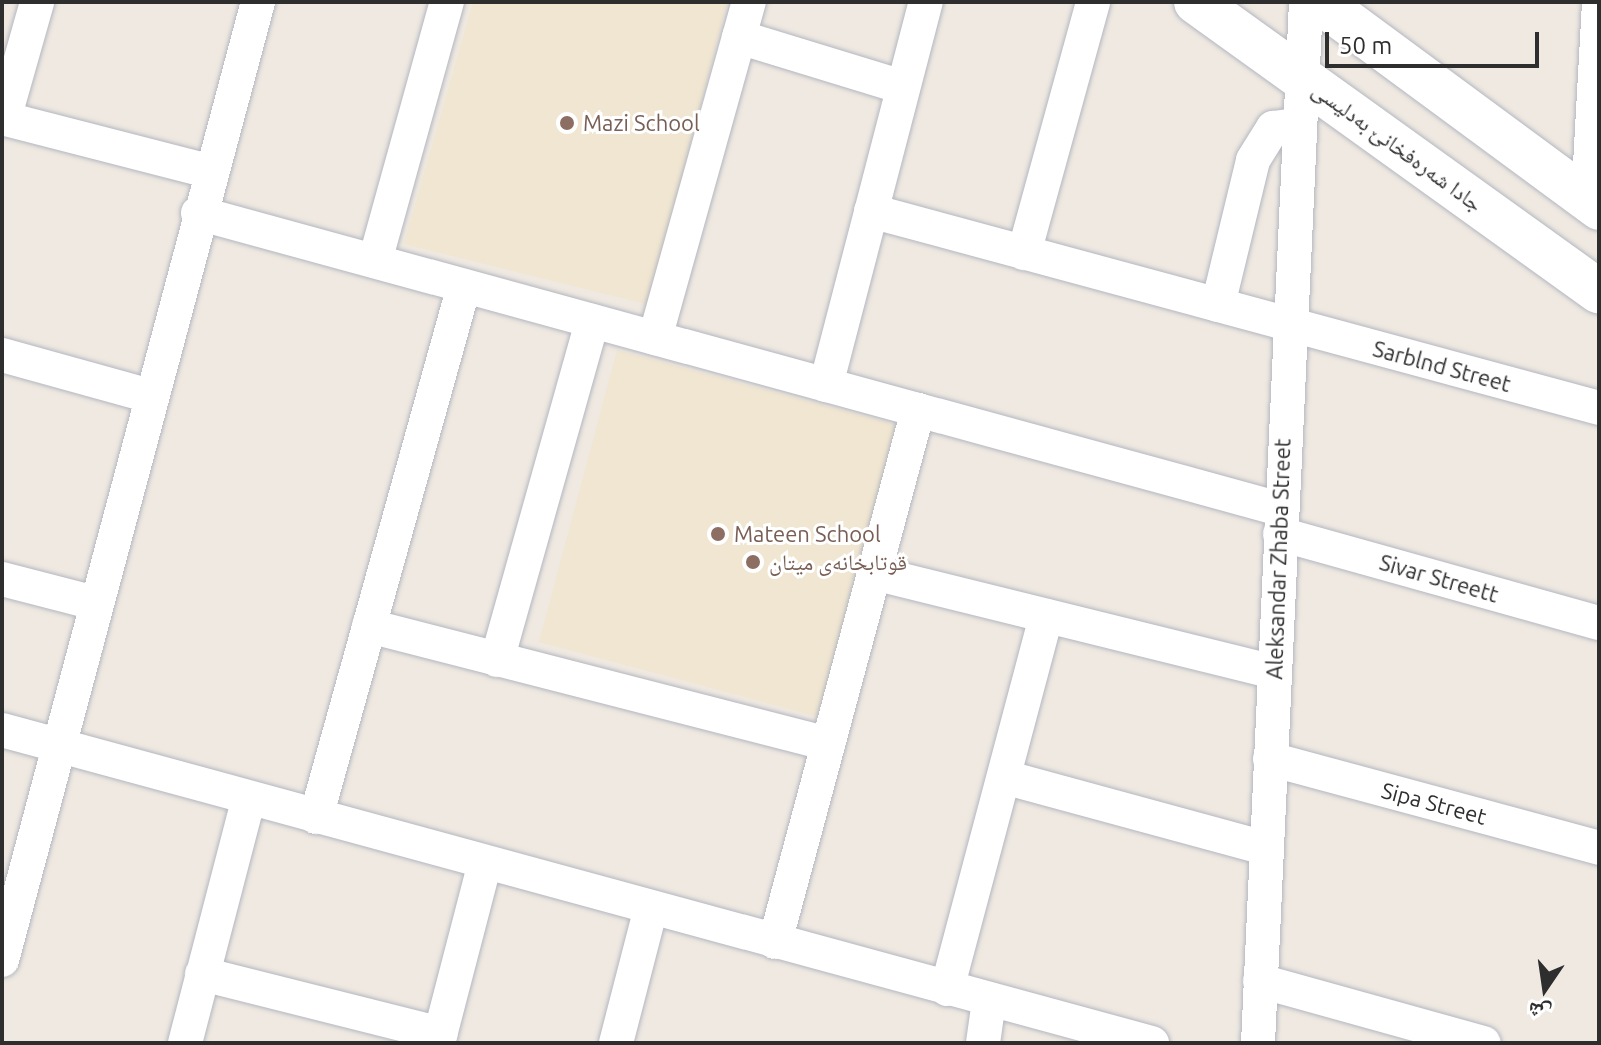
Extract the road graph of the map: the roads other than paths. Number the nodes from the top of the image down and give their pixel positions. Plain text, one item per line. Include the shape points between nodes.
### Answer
1 (37, 2) edge
2 (258, 2) edge
3 (447, 2) edge
4 (749, 2) edge
5 (926, 2) edge
6 (1093, 2) edge
7 (1196, 2) edge
8 (1306, 2) edge
9 (1320, 2) edge
10 (1599, 2) edge
11 (739, 37) junction
12 (1299, 76) junction
13 (903, 87) junction
14 (3, 119) edge
15 (1296, 125) junction
16 (209, 171) junction
17 (1593, 204) edge
18 (871, 211) junction
19 (198, 213) junction
20 (1024, 253) junction
21 (375, 261) junction
22 (464, 286) junction
23 (1599, 292) edge
24 (1218, 305) junction
25 (592, 321) junction
26 (1285, 323) junction
27 (655, 338) junction
28 (2, 355) edge
29 (826, 385) junction
30 (150, 396) junction
31 (1599, 408) edge
32 (918, 410) junction
33 (1280, 522) junction
34 (874, 573) junction
35 (2, 579) edge
36 (95, 603) junction
37 (1046, 616) junction
38 (1599, 623) edge
39 (369, 626) junction
40 (497, 660) junction
41 (1274, 672) junction
42 (2, 730) edge
43 (828, 744) junction
44 (57, 745) junction
45 (1270, 759) junction
46 (1004, 777) junction
47 (249, 798) junction
48 (316, 817) junction
49 (1266, 848) junction
50 (1599, 848) edge
51 (485, 863) junction
52 (651, 908) junction
53 (775, 942) junction
54 (2, 960) edge
55 (202, 974) junction
56 (1260, 981) junction
57 (947, 989) junction
58 (989, 1001) junction
59 (439, 1038) edge
60 (185, 1043) edge
61 (616, 1043) edge
62 (983, 1043) edge
63 (1152, 1043) edge
64 (1258, 1043) edge
65 (1484, 1043) edge

1 - 14 street
2 - 16 street
3 - 21 street
4 - 11 street
5 - 13 street
6 - 20 street
7 - 12 main road, جادا شەرەفخانێ بەدلیسی
8 - 12 street, Aleksandar Zhaba Street
9 - 17 main road
10 - 17 street
11 - 13 street
11 - 27 street
12 - 15 street, Aleksandar Zhaba Street
12 - 23 main road, جادا شەرەفخانێ بەدلیسی
13 - 18 street
14 - 16 street
15 - 24 street via 1273,128 1253,160
15 - 26 street, Aleksandar Zhaba Street
16 - 19 street
18 - 20 street, Sarblnd Street
18 - 29 street
19 - 21 street, Sivar Streett
19 - 30 street
20 - 24 street, Sarblnd Street
21 - 22 street, Sivar Streett
22 - 25 street, Sivar Streett
22 - 39 street
24 - 26 street, Sarblnd Street
25 - 27 street, Sivar Streett
25 - 40 street
26 - 31 street, Sarblnd Street
26 - 33 street, Aleksandar Zhaba Street
27 - 29 street, Sivar Streett
28 - 30 street
29 - 32 street, Sivar Streett
30 - 36 street
32 - 33 street, Sivar Streett
32 - 34 street
33 - 38 street, Sivar Streett
33 - 41 street, Aleksandar Zhaba Street
34 - 37 street
34 - 43 street
35 - 36 street
36 - 44 street
37 - 41 street
37 - 46 street
39 - 40 street
39 - 48 street
40 - 43 street
41 - 45 street, Aleksandar Zhaba Street
42 - 44 street
43 - 53 street
44 - 47 street
44 - 54 street
45 - 49 street, Aleksandar Zhaba Street
45 - 50 street, Sipa Street
46 - 49 street
46 - 57 street
47 - 48 street
47 - 55 street
48 - 51 street
49 - 56 street, Aleksandar Zhaba Street
51 - 52 street
51 - 59 street
52 - 53 street
52 - 61 street
53 - 57 street
55 - 59 street
55 - 60 street
56 - 64 street, Aleksandar Zhaba Street
56 - 65 street
57 - 58 street
58 - 62 street
58 - 63 street

